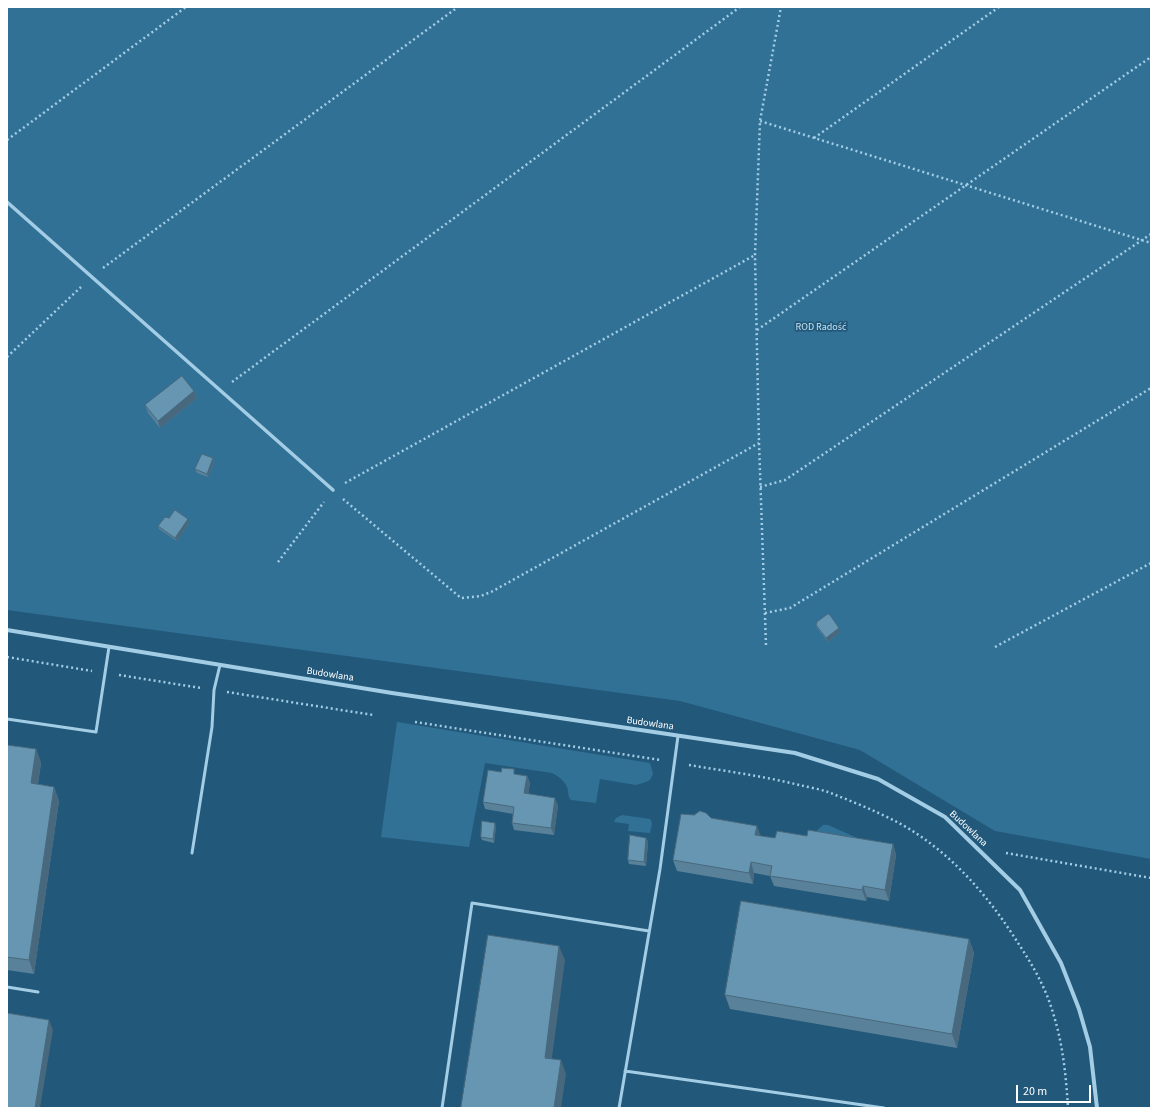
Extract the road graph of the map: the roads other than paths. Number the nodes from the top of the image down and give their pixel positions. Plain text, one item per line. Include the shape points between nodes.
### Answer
1 (7, 202) edge
2 (333, 490) road end
3 (7, 630) edge
4 (109, 647) junction
5 (220, 665) junction
6 (7, 719) edge
7 (678, 736) junction
8 (192, 853) dead end
9 (649, 931) junction
10 (7, 987) edge
11 (38, 992) dead end
12 (625, 1071) junction
13 (442, 1108) edge
14 (618, 1108) edge
15 (884, 1108) edge
16 (1097, 1108) edge

1 - 2 street
3 - 4 street, Budowlana
4 - 5 street, Budowlana
4 - 6 lane via 96,732
5 - 7 street, Budowlana
5 - 8 lane via 214,690 212,727
7 - 9 lane
7 - 16 street, Budowlana via 795,753 878,779 945,817 1020,890 1061,963 1079,1008 1090,1048
9 - 12 lane
9 - 13 lane via 472,903
10 - 11 lane
12 - 14 lane
12 - 15 lane

